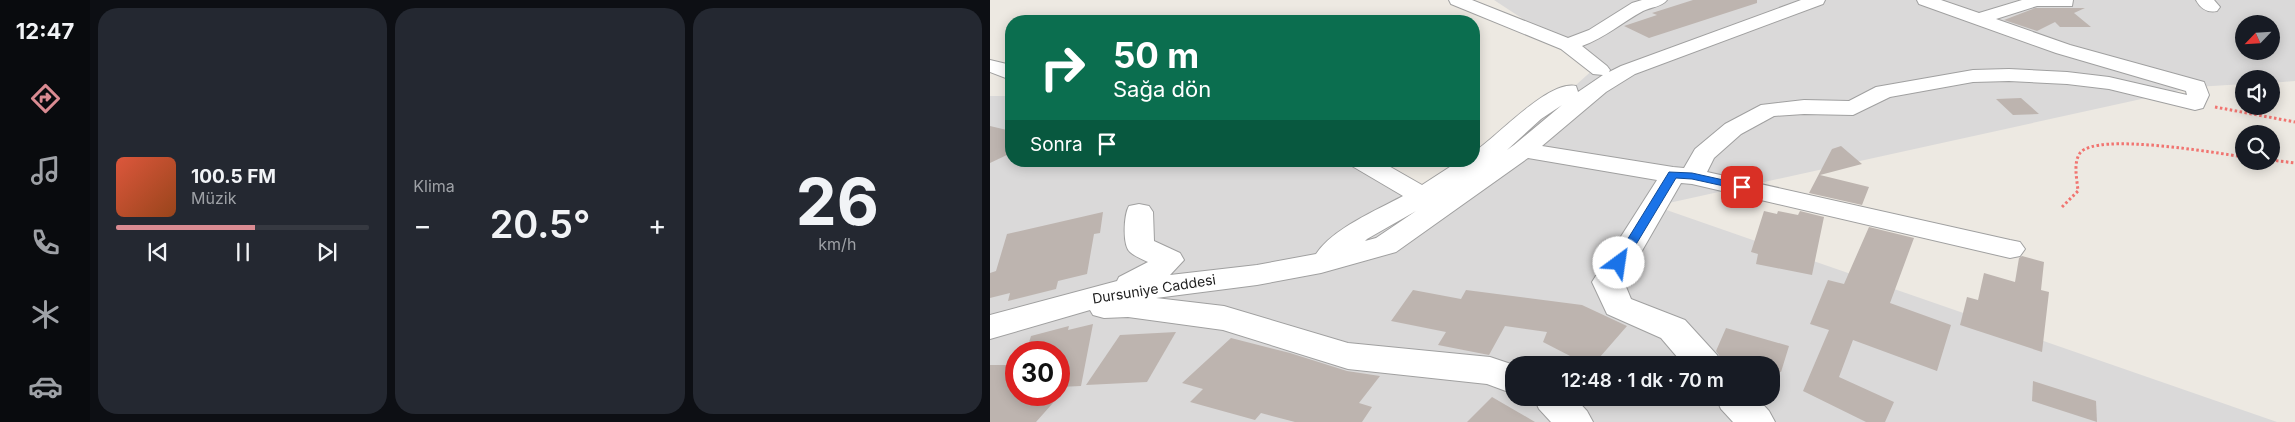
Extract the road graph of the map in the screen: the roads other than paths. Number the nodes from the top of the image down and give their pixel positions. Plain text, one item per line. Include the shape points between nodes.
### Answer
1 (1457, 0) edge
2 (1788, 0) edge
3 (1817, 0) edge
4 (1925, 0) edge
5 (2064, 0) edge
6 (1647, 1) edge
7 (1979, 19) junction
8 (1568, 45) junction
9 (990, 66) edge
10 (1005, 70) edge
11 (1600, 70) junction
12 (1523, 150) junction
13 (1480, 159) edge
14 (1372, 167) edge
15 (1468, 167) edge
16 (1682, 175) junction
17 (1423, 196) junction
18 (1139, 212) dead end
19 (2010, 249) dead end
20 (1321, 263) junction
21 (1116, 292) junction
22 (1050, 310) junction
23 (990, 326) edge
24 (1698, 356) edge
25 (1505, 377) edge
26 (1559, 406) edge
27 (1741, 406) edge
28 (1574, 422) edge
29 (1756, 422) edge

1 - 8 street
2 - 11 street
3 - 12 street, Dursuniye Caddesi via 1628,70 1598,87
4 - 7 street
5 - 7 street via 2066,2 2036,1
6 - 8 street via 1596,34
7 - 16 street via 2105,63 2196,87 2198,95 2195,103 2067,78 1973,76 1884,92 1853,108 1804,106 1769,110 1733,129
8 - 11 street
9 - 10 street
11 - 13 street via 1533,114
12 - 16 street
12 - 20 street, Dursuniye Caddesi via 1386,244
14 - 17 street
15 - 17 street
16 - 19 street
16 - 24 street via 1608,282 1618,306 1673,329
17 - 20 street via 1357,233
18 - 21 street via 1140,246 1169,260 1153,274
20 - 21 street, Dursuniye Caddesi
21 - 22 street, Dursuniye Caddesi
22 - 23 street, Dursuniye Caddesi
22 - 25 street via 1128,306 1224,318 1348,356 1490,371
26 - 28 street
27 - 29 street

